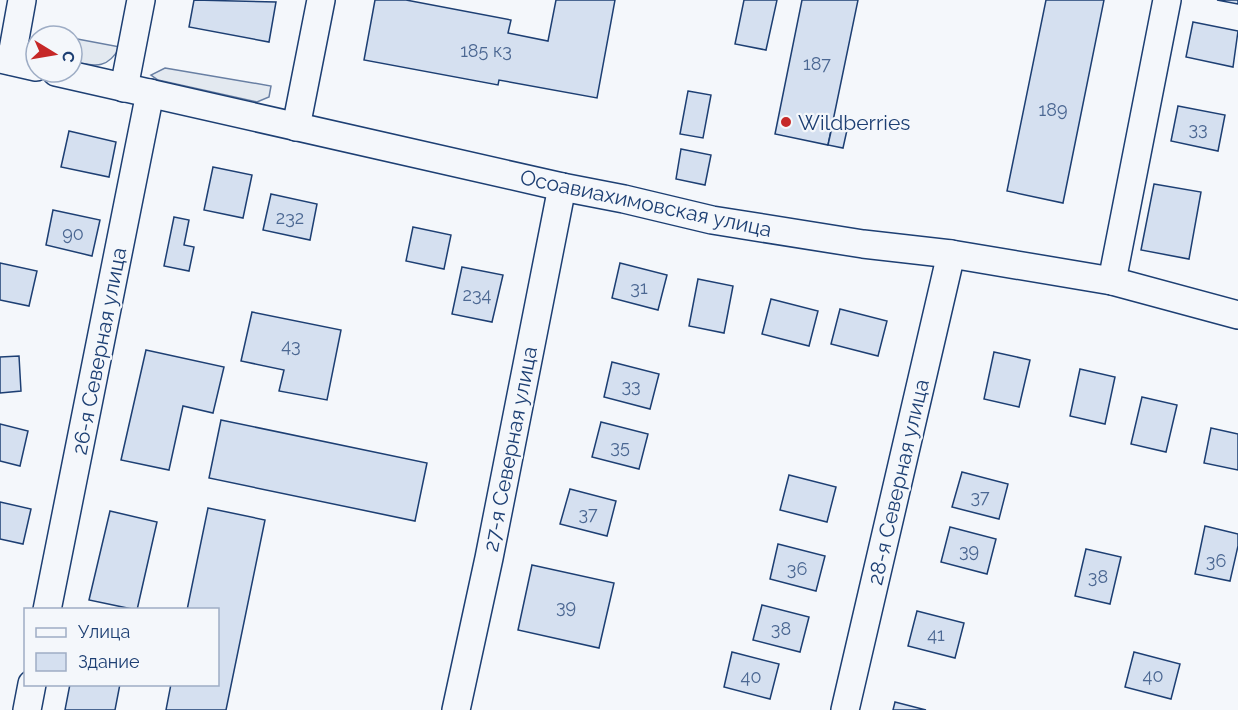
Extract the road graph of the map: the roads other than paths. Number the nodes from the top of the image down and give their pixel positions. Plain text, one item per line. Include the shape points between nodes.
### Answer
1 (22, 0) edge
2 (141, 0) edge
3 (321, 0) edge
4 (1167, 0) edge
5 (16, 62) edge
6 (84, 79) edge
7 (124, 88) junction
8 (150, 93) junction
9 (296, 127) junction
10 (562, 187) junction
11 (951, 254) junction
12 (1112, 280) junction
13 (1238, 315) edge
14 (47, 608) edge
15 (32, 686) edge
16 (27, 710) edge
17 (456, 710) edge
18 (845, 710) edge

1 - 5 street
2 - 7 street
3 - 9 street
4 - 12 street
6 - 7 street, Осоавиахимовская улица
7 - 8 street, Осоавиахимовская улица
8 - 9 street, Осоавиахимовская улица
8 - 14 street, 26-я Северная улица
9 - 10 street, Осоавиахимовская улица
10 - 11 street, Осоавиахимовская улица via 712,220
10 - 17 street, 27-я Северная улица
11 - 12 street, Осоавиахимовская улица
11 - 18 street, 28-я Северная улица
12 - 13 street, Осоавиахимовская улица
15 - 16 street

